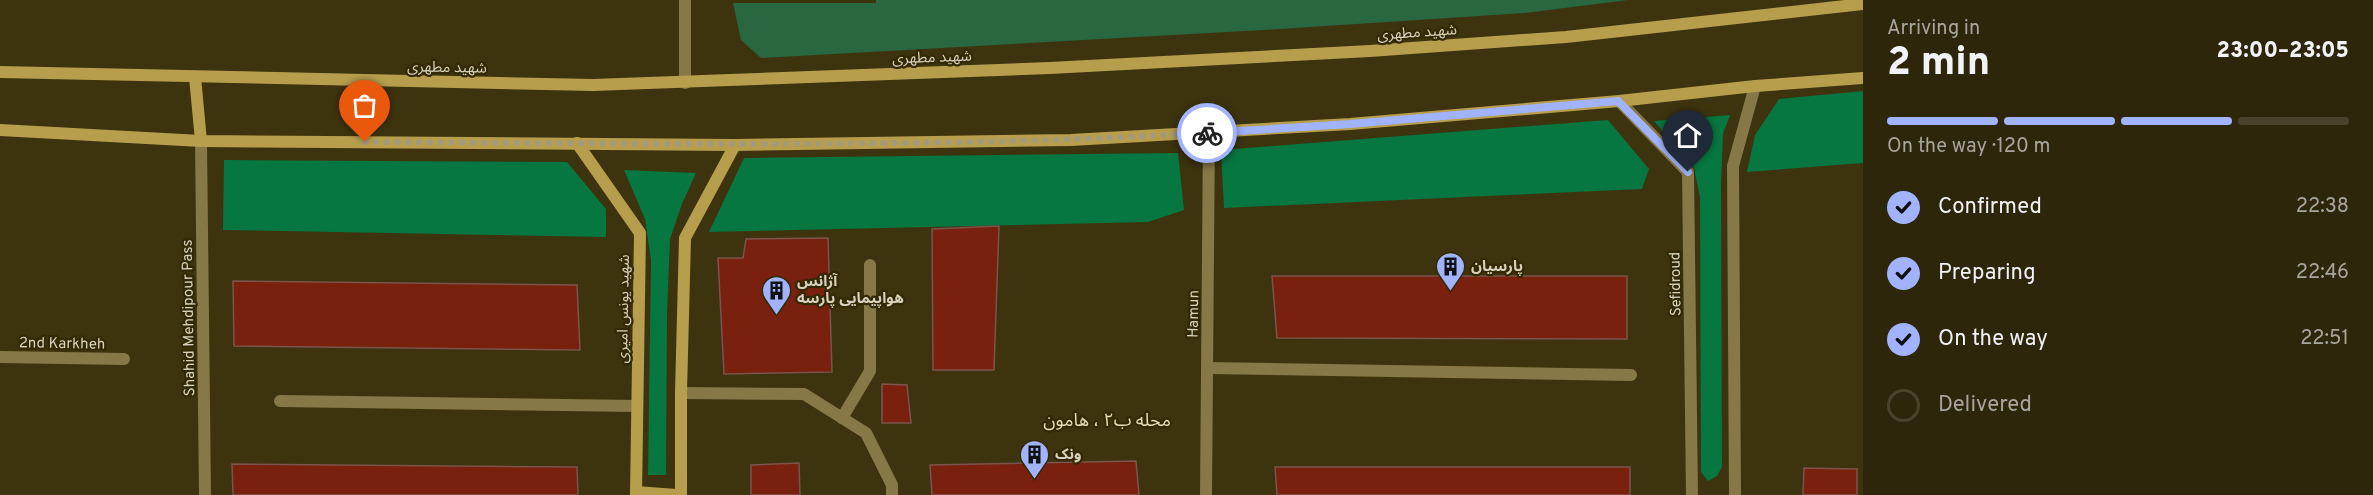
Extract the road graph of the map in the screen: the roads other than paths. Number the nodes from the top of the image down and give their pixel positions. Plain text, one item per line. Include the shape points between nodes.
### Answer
1 (685, 0) edge
2 (1863, 4) edge
3 (0, 72) edge
4 (195, 77) junction
5 (1863, 78) edge
6 (685, 83) junction
7 (1755, 86) junction
8 (1618, 101) junction
9 (0, 130) edge
10 (1209, 132) junction
11 (201, 141) junction
12 (577, 143) junction
13 (735, 145) junction
14 (870, 265) dead end
15 (0, 357) edge
16 (124, 359) dead end
17 (1207, 368) junction
18 (1631, 375) dead end
19 (681, 393) junction
20 (280, 401) dead end
21 (637, 406) junction
22 (842, 418) junction
23 (636, 494) edge
24 (205, 495) edge
25 (676, 495) edge
26 (681, 495) edge
27 (892, 495) edge
28 (1206, 495) edge
29 (1692, 495) edge
30 (1735, 495) edge

1 - 6 street
2 - 6 main road, شهید مطهری via 1566,37 1382,50
3 - 4 main road, شهید مطهری
4 - 6 main road, شهید مطهری via 593,85
4 - 11 main road
5 - 7 main road
7 - 8 main road
7 - 30 street via 1733,166
8 - 10 main road
8 - 29 street, Sefidroud via 1688,172
9 - 11 main road
10 - 13 main road via 1071,140
10 - 17 street, Hamun
11 - 12 main road
11 - 24 street, Shahid Mehdipour Pass
12 - 13 main road
12 - 21 main road, شهید یونس امیری via 640,233
13 - 19 main road via 685,238
14 - 22 street via 870,371
15 - 16 street, 2nd Karkheh
17 - 18 street
17 - 28 street, Hamun
19 - 22 street via 804,394
19 - 26 main road
20 - 21 street
21 - 23 main road, شهید یونس امیری
22 - 27 street via 866,433
23 - 25 main road

